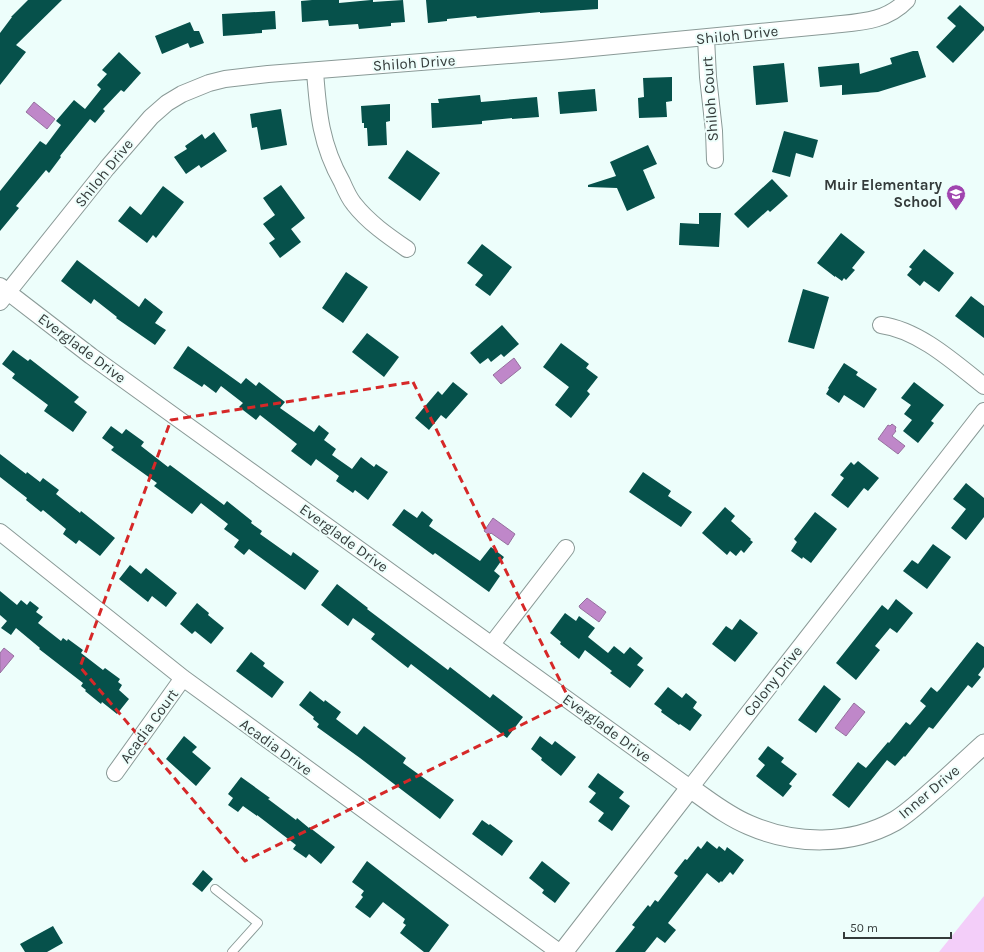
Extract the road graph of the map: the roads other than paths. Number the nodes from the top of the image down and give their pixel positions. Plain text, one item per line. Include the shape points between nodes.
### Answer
1 (907, 0) edge
2 (706, 38) junction
3 (315, 71) junction
4 (715, 160) dead end
5 (407, 249) dead end
6 (2, 294) edge
7 (881, 325) dead end
8 (984, 386) edge
9 (984, 411) edge
10 (0, 532) edge
11 (566, 548) dead end
12 (492, 644) junction
13 (183, 678) junction
14 (984, 744) edge
15 (115, 773) dead end
16 (690, 788) junction
17 (215, 889) dead end
18 (232, 952) edge
19 (559, 952) edge
20 (563, 952) edge

1 - 2 street, Shiloh Drive via 889,14 874,20
2 - 3 street, Shiloh Drive
2 - 4 street, Shiloh Court
3 - 5 street via 321,130 334,168 353,203 370,221
3 - 6 street, Shiloh Drive via 225,79 182,94 167,103 148,119
6 - 12 street, Everglade Drive
7 - 8 street via 911,334
9 - 16 street, Colony Drive
10 - 13 street, Acadia Drive
11 - 12 street
12 - 16 street, Everglade Drive
13 - 15 street, Acadia Court
13 - 19 street, Acadia Drive
14 - 16 street, Inner Drive via 913,808 895,820 862,834 831,840 802,840 780,836 748,825
16 - 20 street, Colony Drive
17 - 18 lane via 258,923

